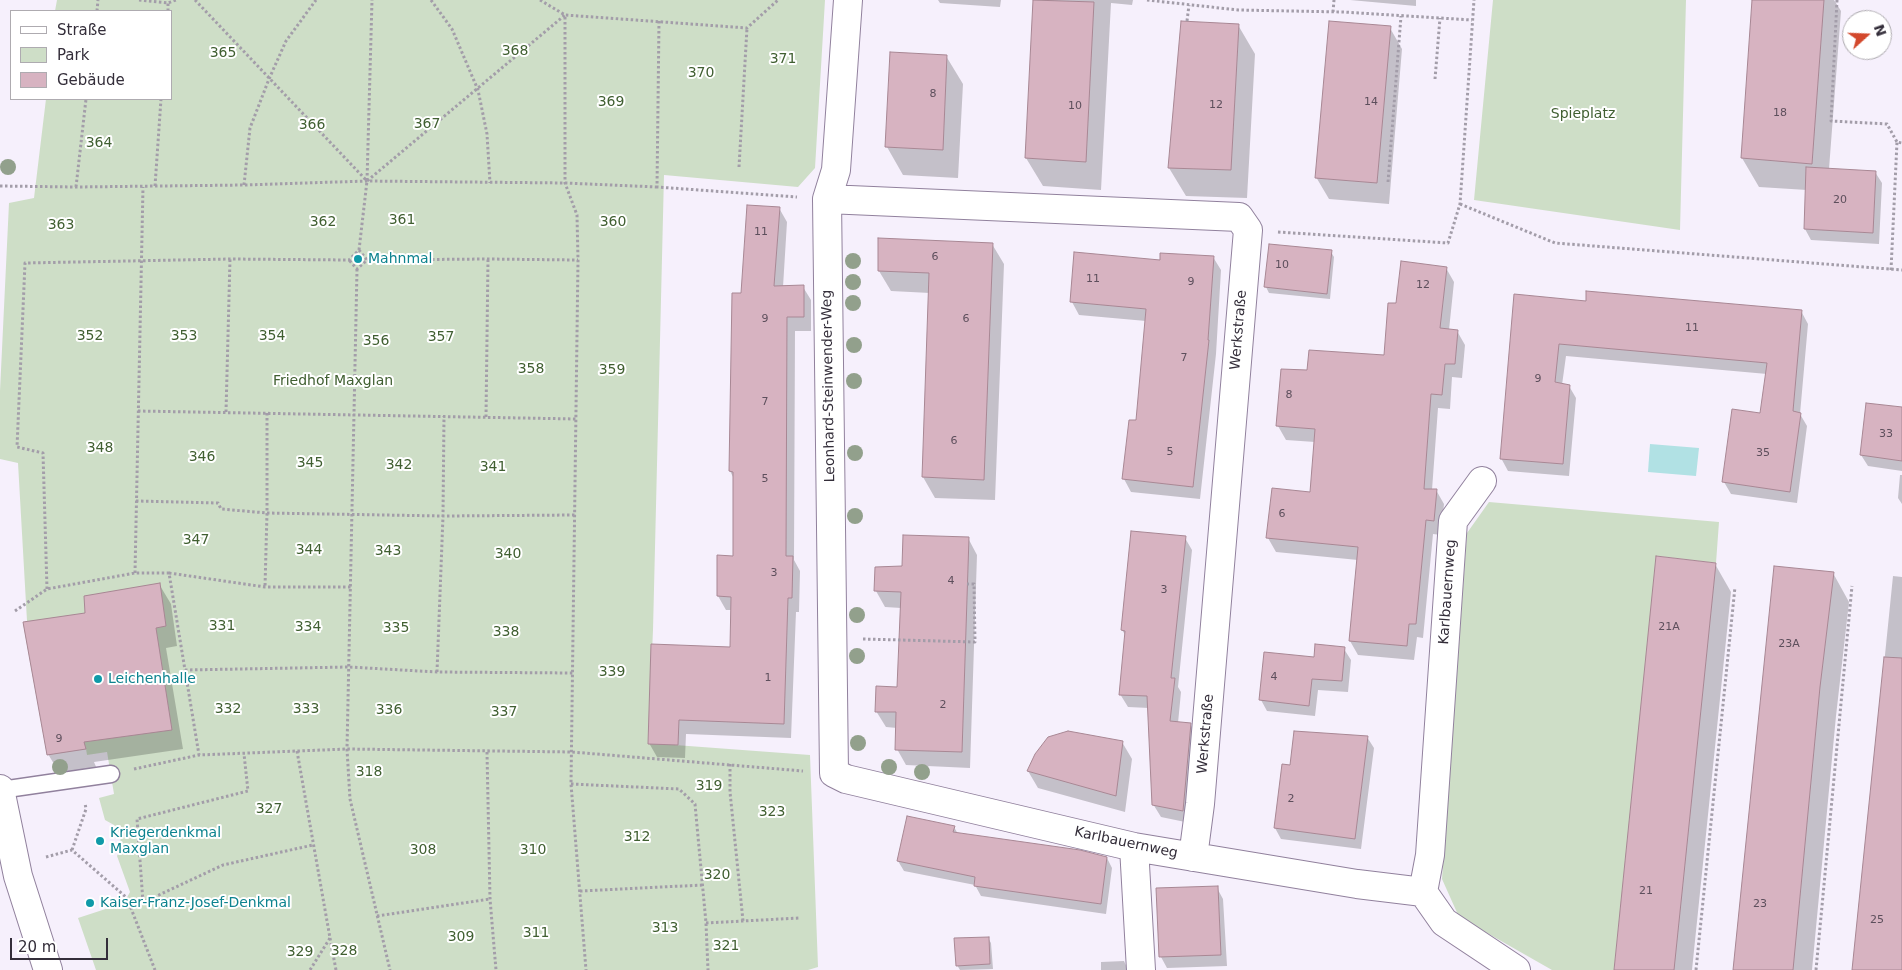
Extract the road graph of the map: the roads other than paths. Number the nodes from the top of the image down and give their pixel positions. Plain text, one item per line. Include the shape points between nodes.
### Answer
1 (848, 0) edge
2 (826, 199) junction
3 (1482, 481) dead end
4 (111, 774) road end
5 (834, 774) joint
6 (0, 789) edge
7 (1134, 847) junction
8 (1193, 857) junction
9 (9, 878) edge
10 (1423, 892) junction
11 (48, 970) edge
12 (1141, 970) edge
13 (1516, 970) edge

1 - 2 street, Leonhard-Steinwender-Weg via 836,170
2 - 5 street, Leonhard-Steinwender-Weg
2 - 8 street, Werkstraße via 1239,217 1248,230
3 - 10 street, Karlbauernweg via 1453,521 1430,855
4 - 6 lane
5 - 7 street, Karlbauernweg
6 - 9 street
7 - 8 street, Karlbauernweg
7 - 12 street
8 - 10 street, Karlbauernweg
9 - 11 street
10 - 13 street via 1444,922

